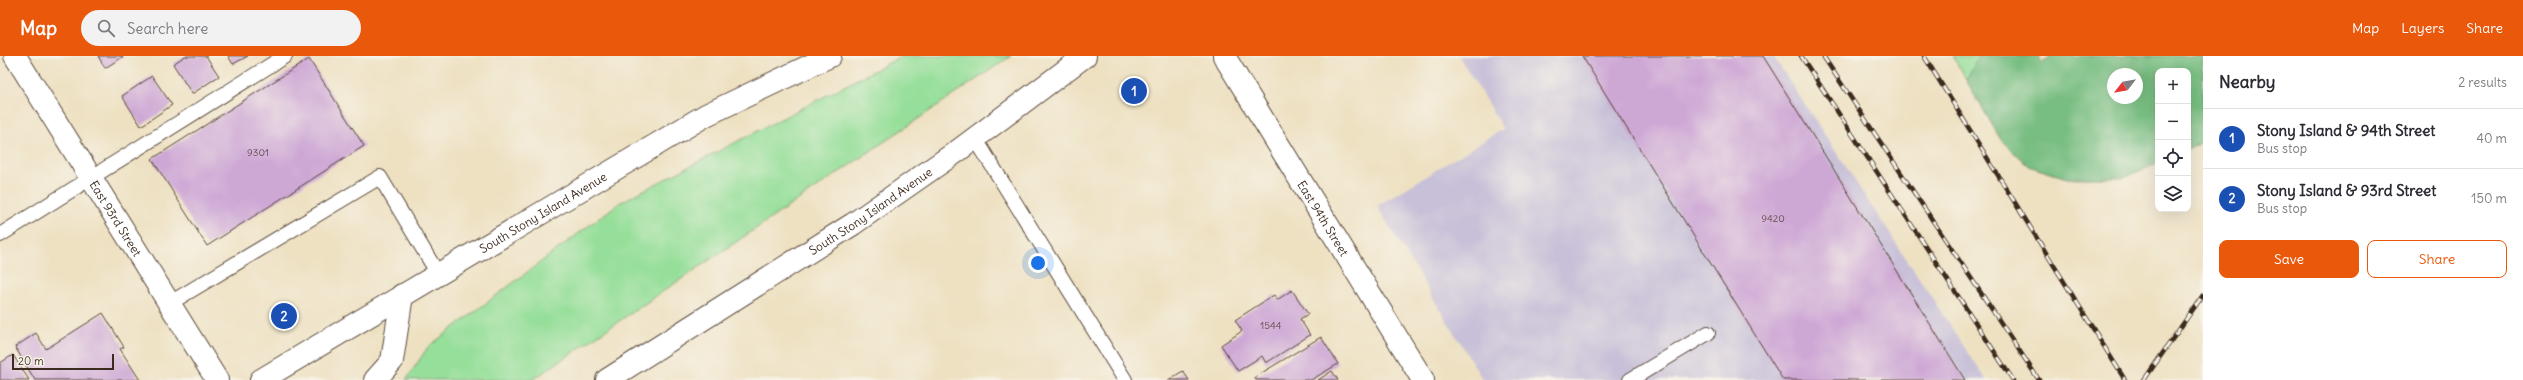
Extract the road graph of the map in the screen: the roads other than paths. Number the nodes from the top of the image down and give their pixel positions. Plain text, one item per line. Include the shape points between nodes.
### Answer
1 (15, 56) edge
2 (285, 56) edge
3 (830, 56) edge
4 (1085, 56) edge
5 (1224, 56) edge
6 (975, 138) junction
7 (91, 178) junction
8 (0, 235) edge
9 (438, 274) junction
10 (402, 295) junction
11 (170, 303) junction
12 (1708, 333) dead end
13 (217, 380) edge
14 (261, 380) edge
15 (375, 380) edge
16 (607, 380) edge
17 (1125, 380) edge
18 (1423, 380) edge
19 (1630, 380) edge

1 - 7 main road, East 93rd Street
2 - 7 lane
3 - 9 main road, South Stony Island Avenue via 711,112
4 - 6 main road, South Stony Island Avenue
5 - 18 main road, East 94th Street
6 - 16 main road, South Stony Island Avenue via 853,224
6 - 17 lane
7 - 8 lane
7 - 11 main road, East 93rd Street
9 - 10 main road, South Stony Island Avenue
9 - 11 lane via 380,177
10 - 14 main road, South Stony Island Avenue
10 - 15 main road via 392,361
11 - 13 main road, East 93rd Street
12 - 19 lane

